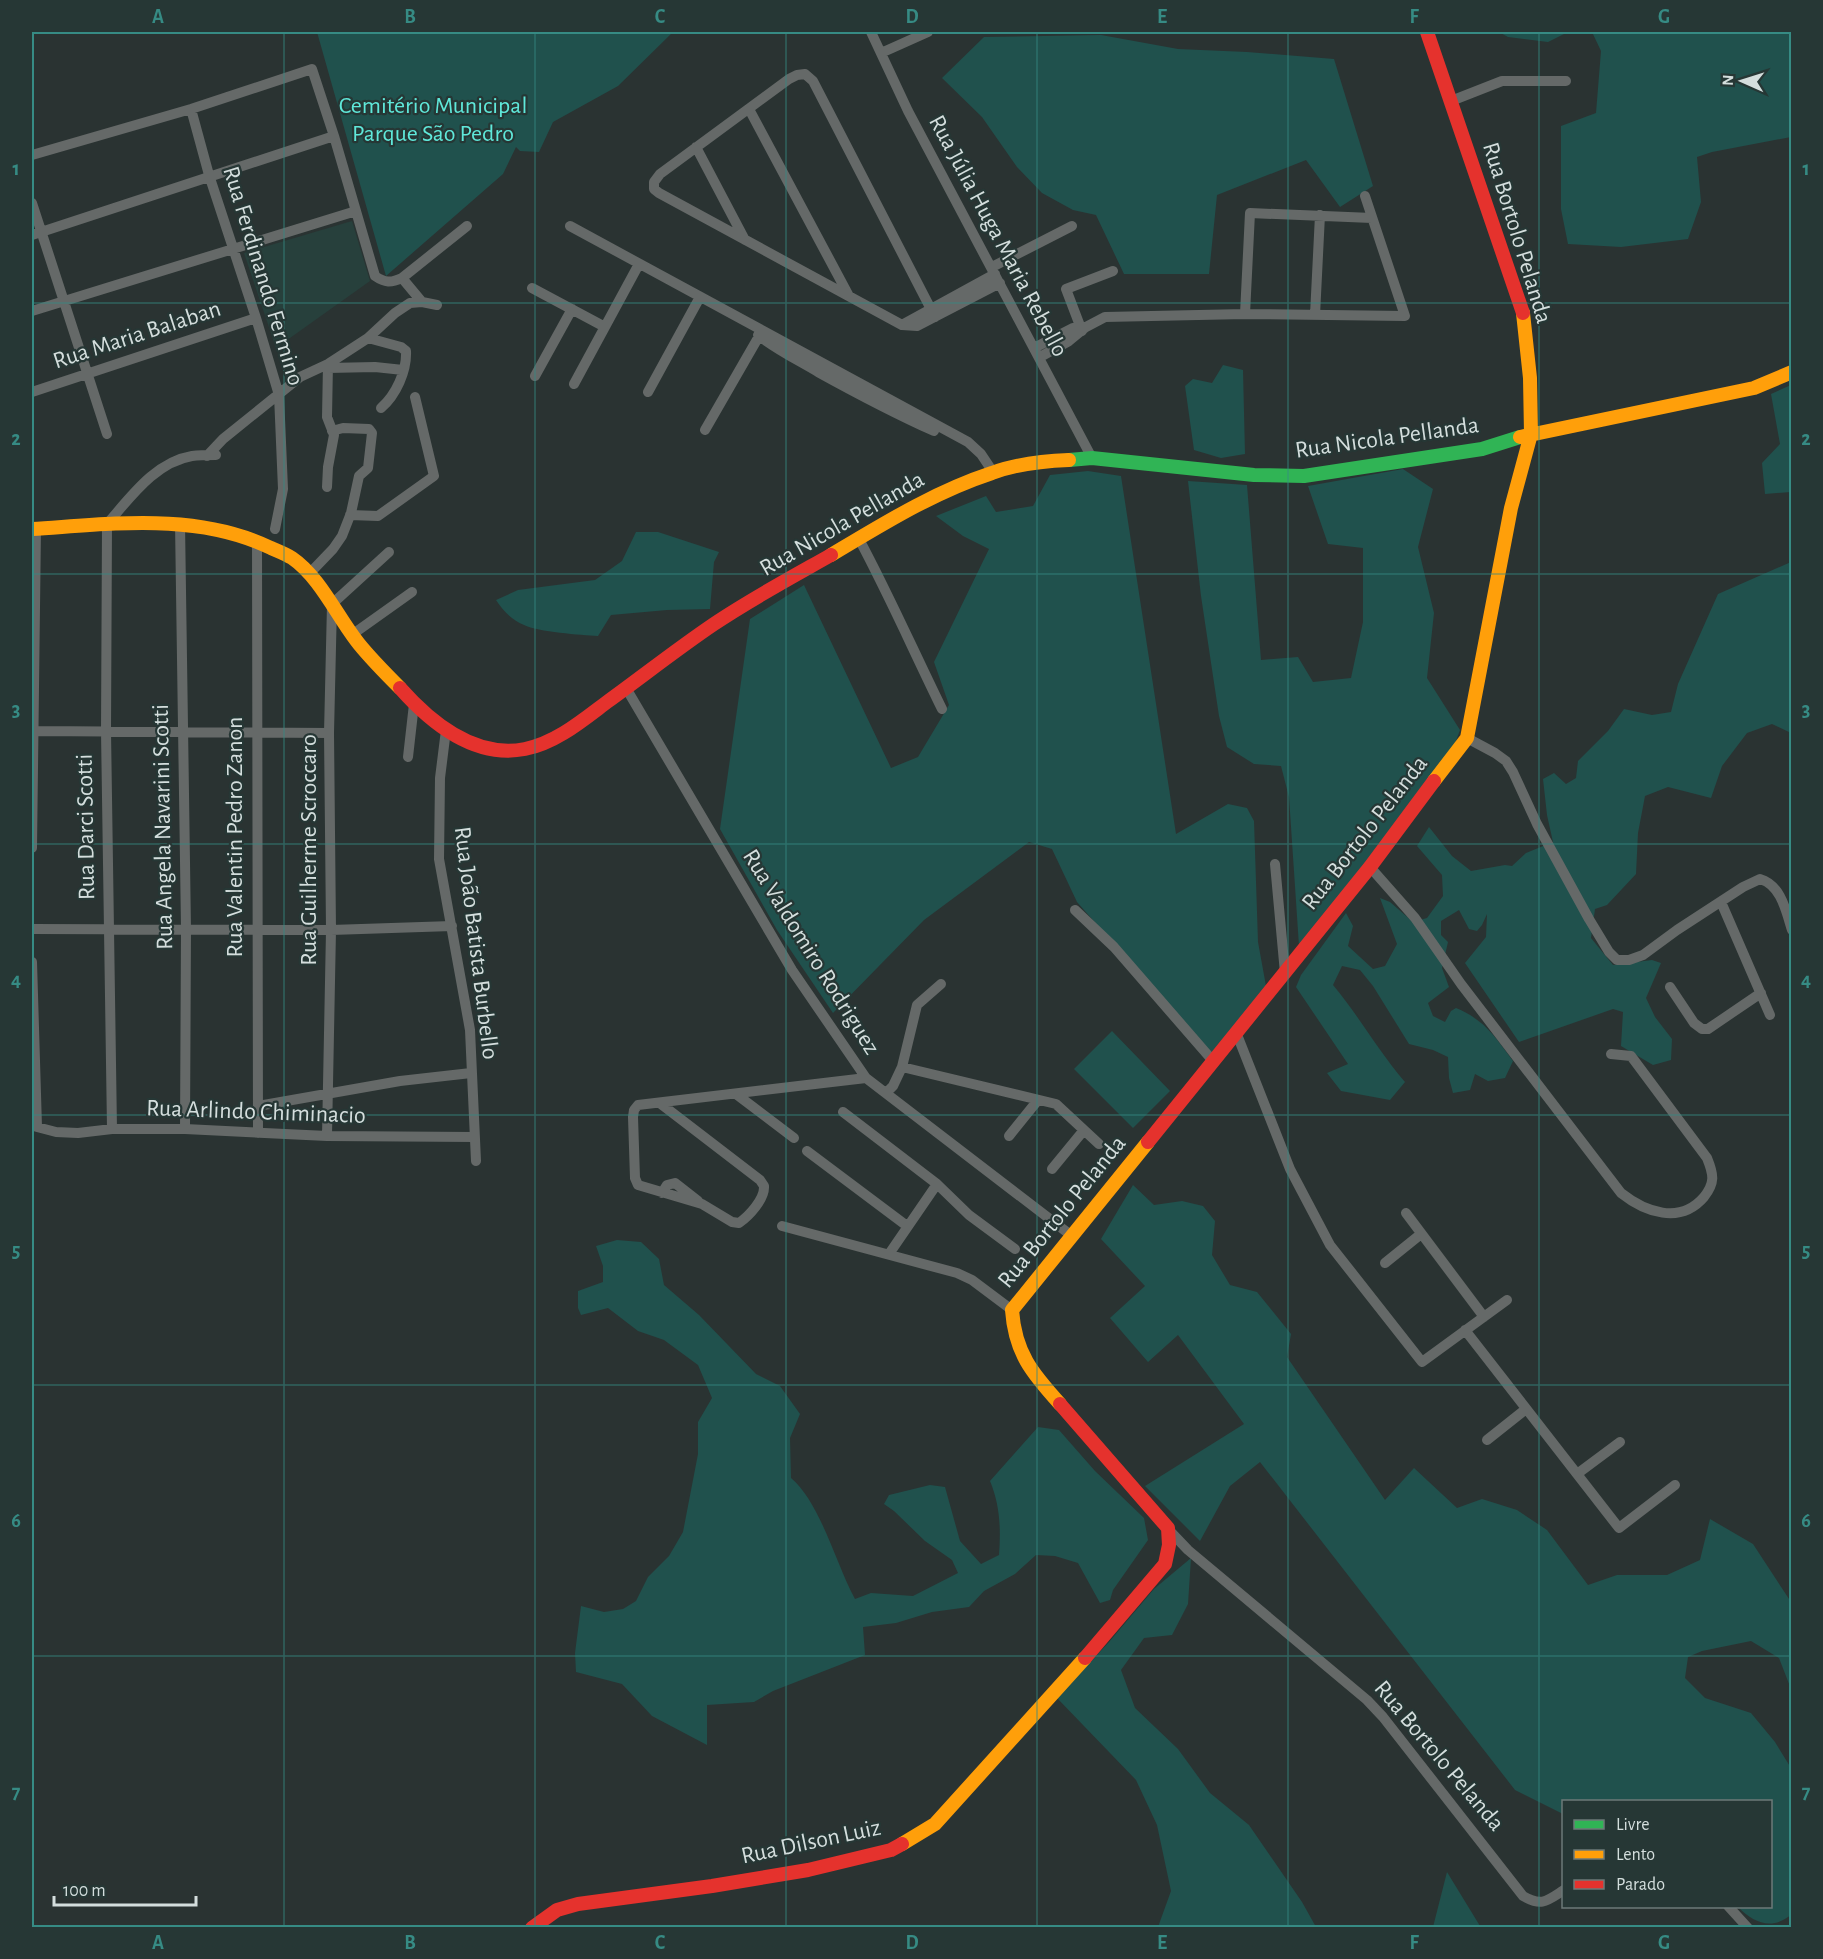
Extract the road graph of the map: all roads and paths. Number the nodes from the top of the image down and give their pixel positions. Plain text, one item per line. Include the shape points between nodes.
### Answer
1 (871, 32) edge
2 (928, 32) edge
3 (1427, 32) edge
4 (881, 54) junction
5 (1566, 81) dead end
6 (1451, 101) junction
7 (191, 109) junction
8 (749, 109) junction
9 (334, 135) junction
10 (696, 147) junction
11 (32, 155) edge
12 (209, 175) junction
13 (1365, 195) dead end
14 (32, 203) edge
15 (356, 211) junction
16 (1320, 215) junction
17 (1372, 218) junction
18 (467, 226) dead end
19 (570, 226) dead end
20 (1072, 226) dead end
21 (36, 234) edge
22 (745, 240) junction
23 (232, 248) junction
24 (639, 264) junction
25 (1113, 272) dead end
26 (996, 275) junction
27 (402, 278) junction
28 (532, 288) dead end
29 (700, 297) junction
30 (849, 297) junction
31 (64, 302) junction
32 (422, 302) junction
33 (437, 305) dead end
34 (572, 309) junction
35 (32, 311) edge
36 (933, 313) junction
37 (1245, 314) junction
38 (1315, 315) junction
39 (256, 318) junction
40 (605, 327) junction
41 (1082, 329) junction
42 (760, 334) junction
43 (368, 338) junction
44 (1037, 352) junction
45 (328, 366) junction
46 (403, 370) junction
47 (1791, 372) edge
48 (87, 375) junction
49 (535, 376) dead end
50 (574, 384) dead end
51 (32, 392) edge
52 (648, 392) dead end
53 (279, 395) junction
54 (415, 397) dead end
55 (381, 408) dead end
56 (705, 430) dead end
57 (332, 431) junction
58 (107, 434) dead end
59 (1531, 434) junction
60 (1092, 458) junction
61 (993, 472) junction
62 (327, 488) dead end
63 (350, 515) junction
64 (180, 523) junction
65 (107, 524) junction
66 (34, 528) edge
67 (275, 530) dead end
68 (859, 539) junction
69 (257, 541) junction
70 (389, 552) dead end
71 (309, 574) junction
72 (412, 592) dead end
73 (332, 604) junction
74 (353, 634) junction
75 (626, 688) junction
76 (414, 704) junction
77 (942, 709) dead end
78 (446, 730) junction
79 (33, 731) junction
80 (106, 731) junction
81 (183, 732) junction
82 (256, 732) junction
83 (329, 733) junction
84 (1467, 738) junction
85 (408, 757) dead end
86 (32, 848) edge
87 (1275, 864) dead end
88 (1370, 867) junction
89 (1721, 902) junction
90 (1075, 910) dead end
91 (452, 926) junction
92 (32, 928) edge
93 (108, 929) junction
94 (186, 929) junction
95 (256, 930) junction
96 (331, 930) junction
97 (1791, 930) edge
98 (32, 962) edge
99 (1285, 973) junction
100 (941, 984) dead end
101 (1671, 987) dead end
102 (1761, 993) junction
103 (1770, 1015) dead end
104 (1236, 1032) junction
105 (1611, 1054) dead end
106 (1213, 1061) junction
107 (902, 1068) junction
108 (471, 1073) junction
109 (866, 1078) junction
110 (886, 1093) junction
111 (736, 1094) junction
112 (327, 1095) junction
113 (1038, 1100) junction
114 (661, 1104) junction
115 (258, 1106) junction
116 (843, 1112) dead end
117 (112, 1129) junction
118 (185, 1130) junction
119 (1084, 1130) junction
120 (258, 1133) junction
121 (327, 1136) junction
122 (1009, 1136) dead end
123 (474, 1137) junction
124 (794, 1138) dead end
125 (1099, 1144) dead end
126 (807, 1151) dead end
127 (476, 1161) dead end
128 (1052, 1169) dead end
129 (937, 1184) junction
130 (1406, 1213) dead end
131 (782, 1226) dead end
132 (907, 1226) junction
133 (1421, 1234) junction
134 (1072, 1236) junction
135 (1016, 1249) dead end
136 (889, 1254) junction
137 (1385, 1263) dead end
138 (1507, 1300) dead end
139 (1012, 1310) junction
140 (1484, 1317) junction
141 (1465, 1330) junction
142 (1526, 1409) junction
143 (1487, 1440) dead end
144 (1620, 1442) dead end
145 (1577, 1474) junction
146 (1675, 1485) dead end
147 (1168, 1528) junction
148 (1188, 1551) junction
149 (1164, 1564) junction
150 (1562, 1891) edge
151 (1730, 1908) edge
152 (532, 1928) edge
153 (1748, 1928) edge

1 - 4 street, Rua Júlia Huga Maria Rebello
2 - 4 street
3 - 6 street, Rua Bortolo Pelanda
4 - 26 street, Rua Júlia Huga Maria Rebello
5 - 6 street via 1502,81
6 - 59 street, Rua Bortolo Pelanda via 1525,318
7 - 9 street via 312,69
7 - 11 street
7 - 12 street, Rua Ferdinando Fermino
8 - 10 street
8 - 30 street
8 - 36 street via 793,76 809,76
9 - 12 street
9 - 15 street
10 - 22 street
10 - 22 street via 657,177 654,189
12 - 21 street
12 - 23 street, Rua Ferdinando Fermino
13 - 17 street
14 - 21 street
15 - 23 street
15 - 27 street via 375,276 385,282
16 - 17 street
16 - 37 street via 1250,213
16 - 38 street
17 - 38 street via 1406,316
18 - 27 street
19 - 24 street
20 - 26 street
21 - 31 street
22 - 30 street
23 - 31 street
23 - 39 street, Rua Ferdinando Fermino
24 - 29 street
24 - 40 street
25 - 41 street via 1066,289
26 - 36 street
26 - 44 street, Rua Júlia Huga Maria Rebello
27 - 32 street
28 - 34 street
29 - 42 street
29 - 52 street
30 - 36 street via 902,325
31 - 35 street
31 - 48 street
32 - 33 street
32 - 43 street via 402,308
34 - 40 street
34 - 49 street
37 - 38 street
37 - 41 street via 1105,317
39 - 48 street, Rua Maria Balaban
39 - 53 street, Rua Ferdinando Fermino
40 - 50 street
41 - 44 street via 1069,341
42 - 56 street
42 - 61 street via 876,398 968,442
43 - 45 street
43 - 46 street via 406,351
44 - 60 street, Rua Júlia Huga Maria Rebello
45 - 46 street
45 - 53 street via 300,377
45 - 57 street via 327,417
46 - 55 street via 397,388
47 - 59 street, Rua Nicola Pellanda via 1754,388
48 - 51 street, Rua Maria Balaban
48 - 58 street
53 - 65 street via 222,440 211,455 176,461 162,469
53 - 67 street, Rua Ferdinando Fermino via 283,489
54 - 63 street via 434,476 378,516
57 - 62 street
57 - 63 street via 360,428 372,433 368,468 358,476
59 - 60 street, Rua Nicola Pellanda via 1482,449 1304,476 1254,475
59 - 84 street, Rua Bortolo Pelanda via 1511,508
60 - 61 street, Rua Nicola Pellanda via 1048,461
61 - 68 street, Rua Nicola Pellanda via 923,501
63 - 71 street via 333,549
64 - 65 street, Rua Nicola Pellanda
64 - 69 street, Rua Nicola Pellanda
64 - 81 street, Rua Angela Navarini Scotti
65 - 66 street, Rua Nicola Pellanda
65 - 80 street, Rua Darci Scotti
66 - 79 street
68 - 75 street, Rua Nicola Pellanda via 714,624
68 - 77 street
69 - 71 street, Rua Nicola Pellanda via 292,558
69 - 82 street, Rua Valentin Pedro Zanon
70 - 73 street
71 - 73 street, Rua Nicola Pellanda
72 - 74 street
73 - 74 street, Rua Nicola Pellanda
73 - 83 street, Rua Guilherme Scroccaro
74 - 76 street, Rua Nicola Pellanda
75 - 78 street, Rua Nicola Pellanda via 550,740 524,749 494,749 466,742
75 - 109 street, Rua Valdomiro Rodriguez via 792,970
76 - 78 street, Rua Nicola Pellanda
76 - 85 street
78 - 91 street, Rua João Batista Burbello via 440,778 439,859
79 - 80 street
79 - 86 street
80 - 81 street
80 - 93 street, Rua Darci Scotti
81 - 82 street
81 - 94 street, Rua Angela Navarini Scotti
82 - 83 street
82 - 95 street, Rua Valentin Pedro Zanon
83 - 96 street, Rua Guilherme Scroccaro
84 - 88 street, Rua Bortolo Pelanda
84 - 89 street via 1495,753 1514,772 1537,824 1589,919 1617,960 1643,955
87 - 99 street
88 - 99 street, Rua Bortolo Pelanda
88 - 105 street via 1415,918 1621,1193 1650,1210 1676,1214 1691,1209 1713,1184 1707,1158 1631,1056
89 - 97 street via 1754,880 1766,881 1785,908
89 - 102 street
90 - 106 street via 1114,947
91 - 96 street
91 - 108 street, Rua João Batista Burbello via 470,1030
92 - 93 street
93 - 94 street
93 - 117 street, Rua Darci Scotti
94 - 95 street
94 - 118 street, Rua Angela Navarini Scotti
95 - 96 street
95 - 115 street, Rua Valentin Pedro Zanon
96 - 112 street, Rua Guilherme Scroccaro
98 - 117 street, Rua Arlindo Chiminacio via 37,1127 78,1133
99 - 104 street, Rua Bortolo Pelanda
100 - 107 street via 917,1005
101 - 102 street via 1702,1029 1708,1029
102 - 103 street
104 - 106 street, Rua Bortolo Pelanda
104 - 141 street via 1290,1169 1330,1245 1422,1362
106 - 134 street, Rua Bortolo Pelanda
107 - 110 street
107 - 113 street
108 - 112 street
108 - 123 street, Rua João Batista Burbello
109 - 110 street, Rua Valdomiro Rodriguez
109 - 111 street
110 - 134 street, Rua Valdomiro Rodriguez
111 - 114 street
111 - 124 street
112 - 115 street
112 - 121 street, Rua Guilherme Scroccaro
113 - 119 street via 1056,1104
113 - 122 street
114 - 114 street via 638,1106 634,1110 635,1178 640,1186 702,1204 738,1223 762,1197 765,1188 760,1180
115 - 120 street, Rua Valentin Pedro Zanon
116 - 129 street
117 - 118 street, Rua Arlindo Chiminacio
118 - 120 street, Rua Arlindo Chiminacio
119 - 125 street
119 - 128 street
120 - 121 street, Rua Arlindo Chiminacio
121 - 123 street, Rua Arlindo Chiminacio
123 - 127 street, Rua João Batista Burbello
126 - 132 street
129 - 132 street
129 - 135 street via 969,1215
130 - 133 street
131 - 136 street
132 - 136 street
133 - 137 street
133 - 140 street
134 - 139 street, Rua Bortolo Pelanda
136 - 139 street via 965,1276
138 - 140 street
139 - 147 street, Rua Bortolo Pelanda via 1019,1353 1035,1376
140 - 141 street
141 - 142 street
142 - 143 street
142 - 145 street
144 - 145 street
145 - 146 street via 1619,1528
147 - 148 street, Rua Bortolo Pelanda
147 - 149 street
148 - 149 street
148 - 150 street, Rua Bortolo Pelanda via 1375,1708 1523,1896 1538,1903
149 - 152 street, Rua Dilson Luiz via 1043,1706 935,1824 891,1850 808,1870 578,1904 557,1910
151 - 153 street

